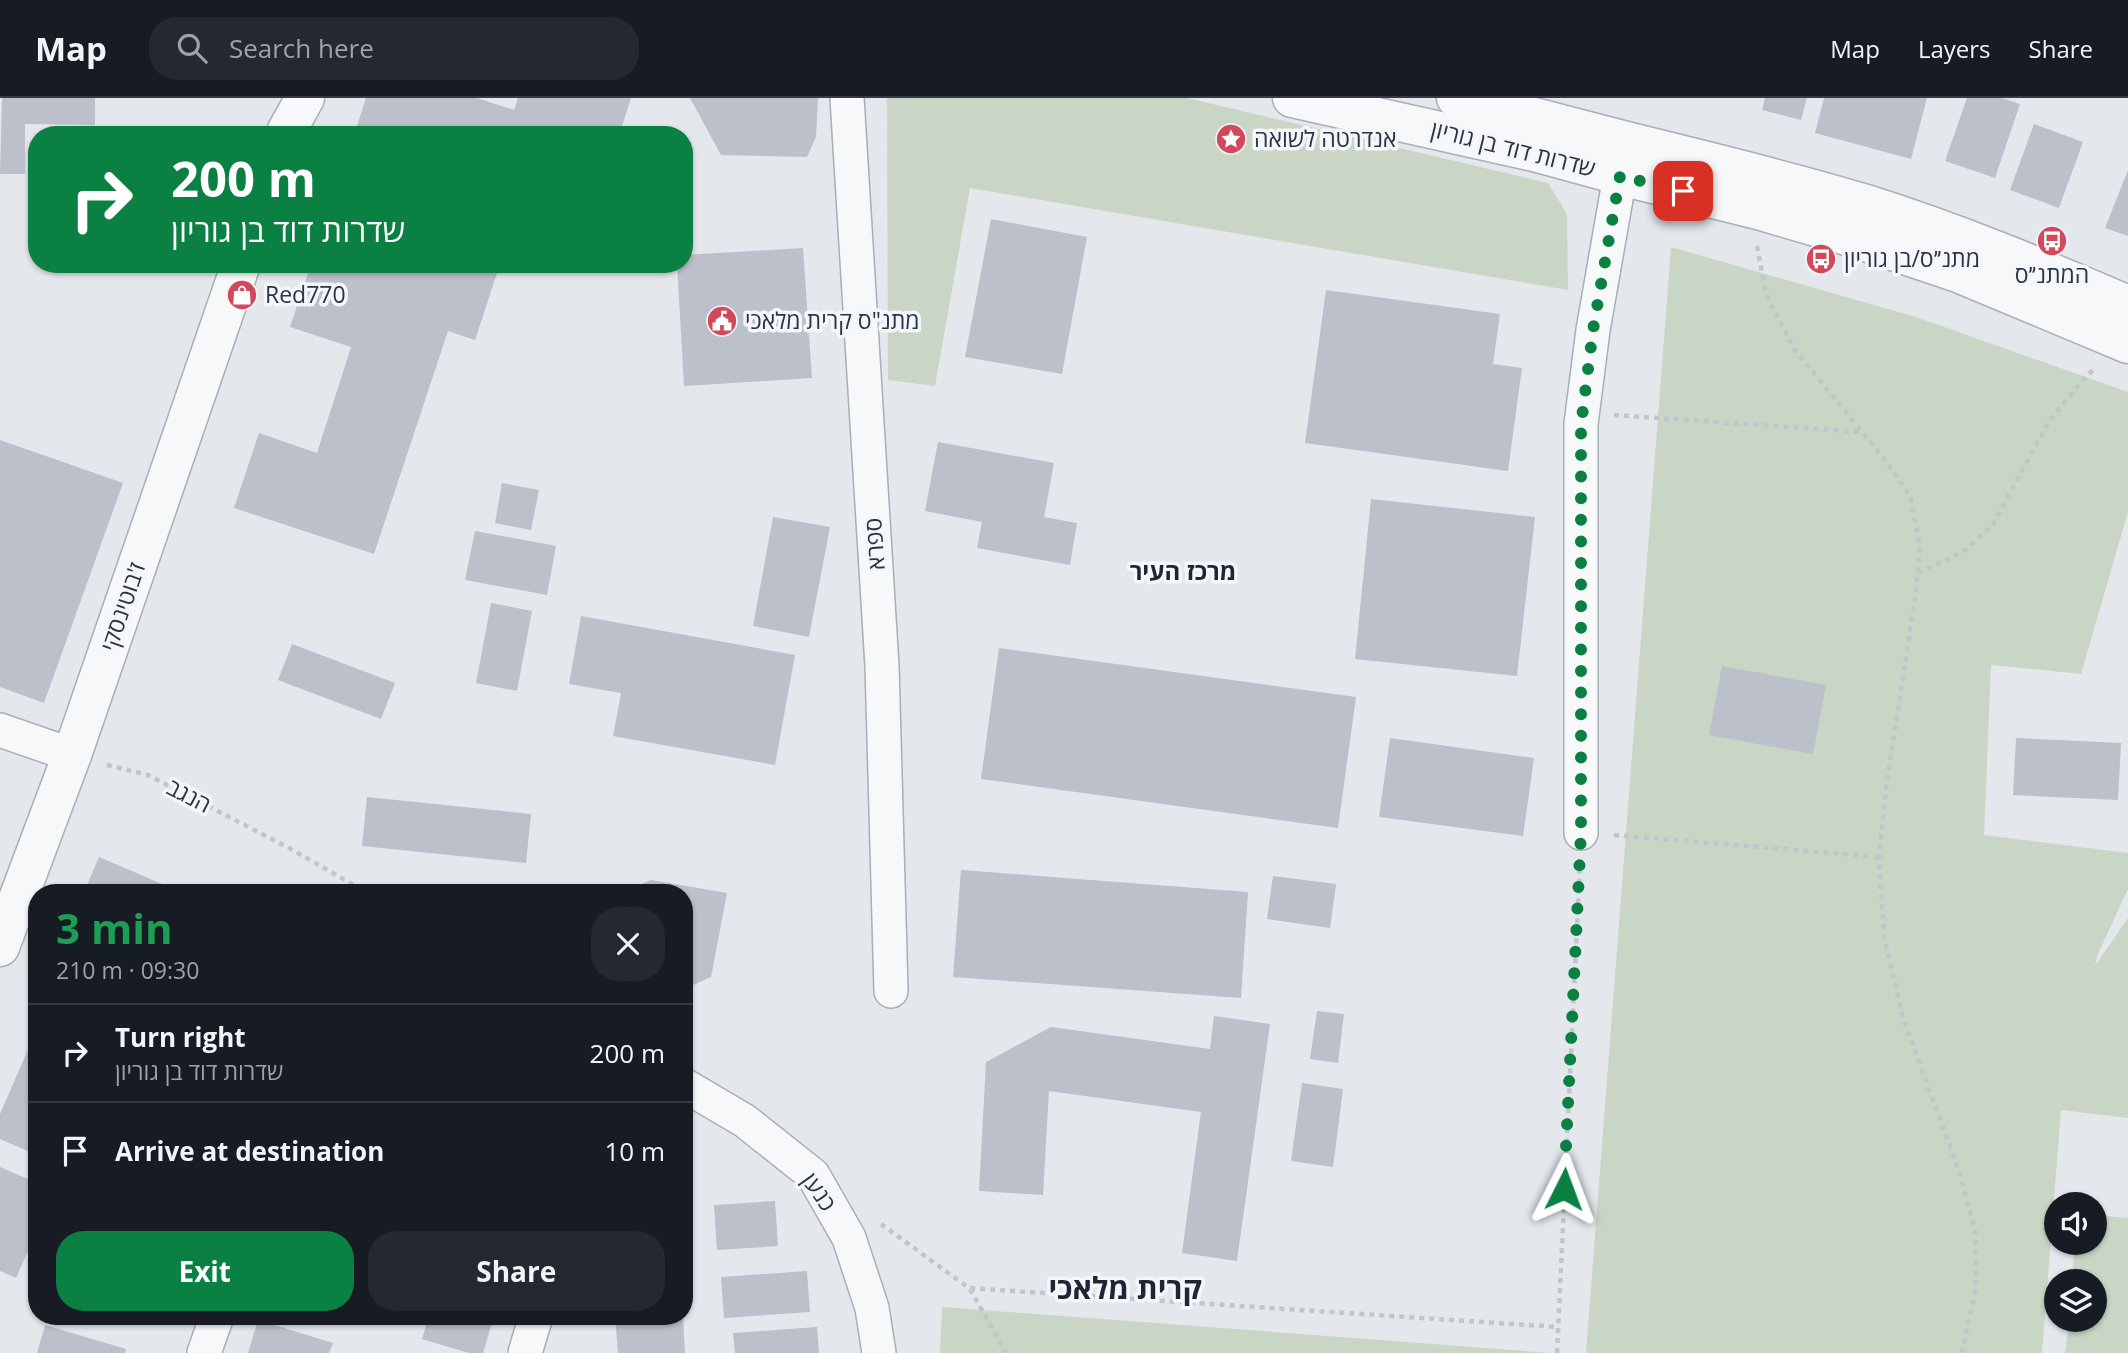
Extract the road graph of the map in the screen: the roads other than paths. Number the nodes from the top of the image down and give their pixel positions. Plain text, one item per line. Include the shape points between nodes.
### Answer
1 (305, 98) edge
2 (847, 98) edge
3 (1292, 98) edge
4 (1455, 98) edge
5 (289, 122) edge
6 (1622, 158) junction
7 (238, 273) edge
8 (2128, 305) edge
9 (2128, 344) edge
10 (0, 730) edge
11 (72, 755) junction
12 (1581, 833) road end
13 (0, 947) edge
14 (891, 991) dead end
15 (693, 1090) edge
16 (214, 1325) edge
17 (533, 1325) edge
18 (204, 1353) edge
19 (525, 1353) edge
20 (879, 1353) edge

1 - 5 street
2 - 14 street, ספרא via 883,666
3 - 6 street, שדרות דוד בן גוריון via 1534,152
4 - 6 street, שדרות דוד בן גוריון via 1542,117
6 - 8 street, שדרות דוד בן גוריון via 1767,175 1970,240
6 - 9 street, שדרות דוד בן גוריון via 1758,209 1958,273
6 - 12 street via 1582,412
7 - 11 street, ז'בוטינסקי
10 - 11 street
11 - 13 street, ז'בוטינסקי
15 - 20 street, כנען via 745,1121 813,1175 849,1238 872,1308
16 - 18 street
17 - 19 street

